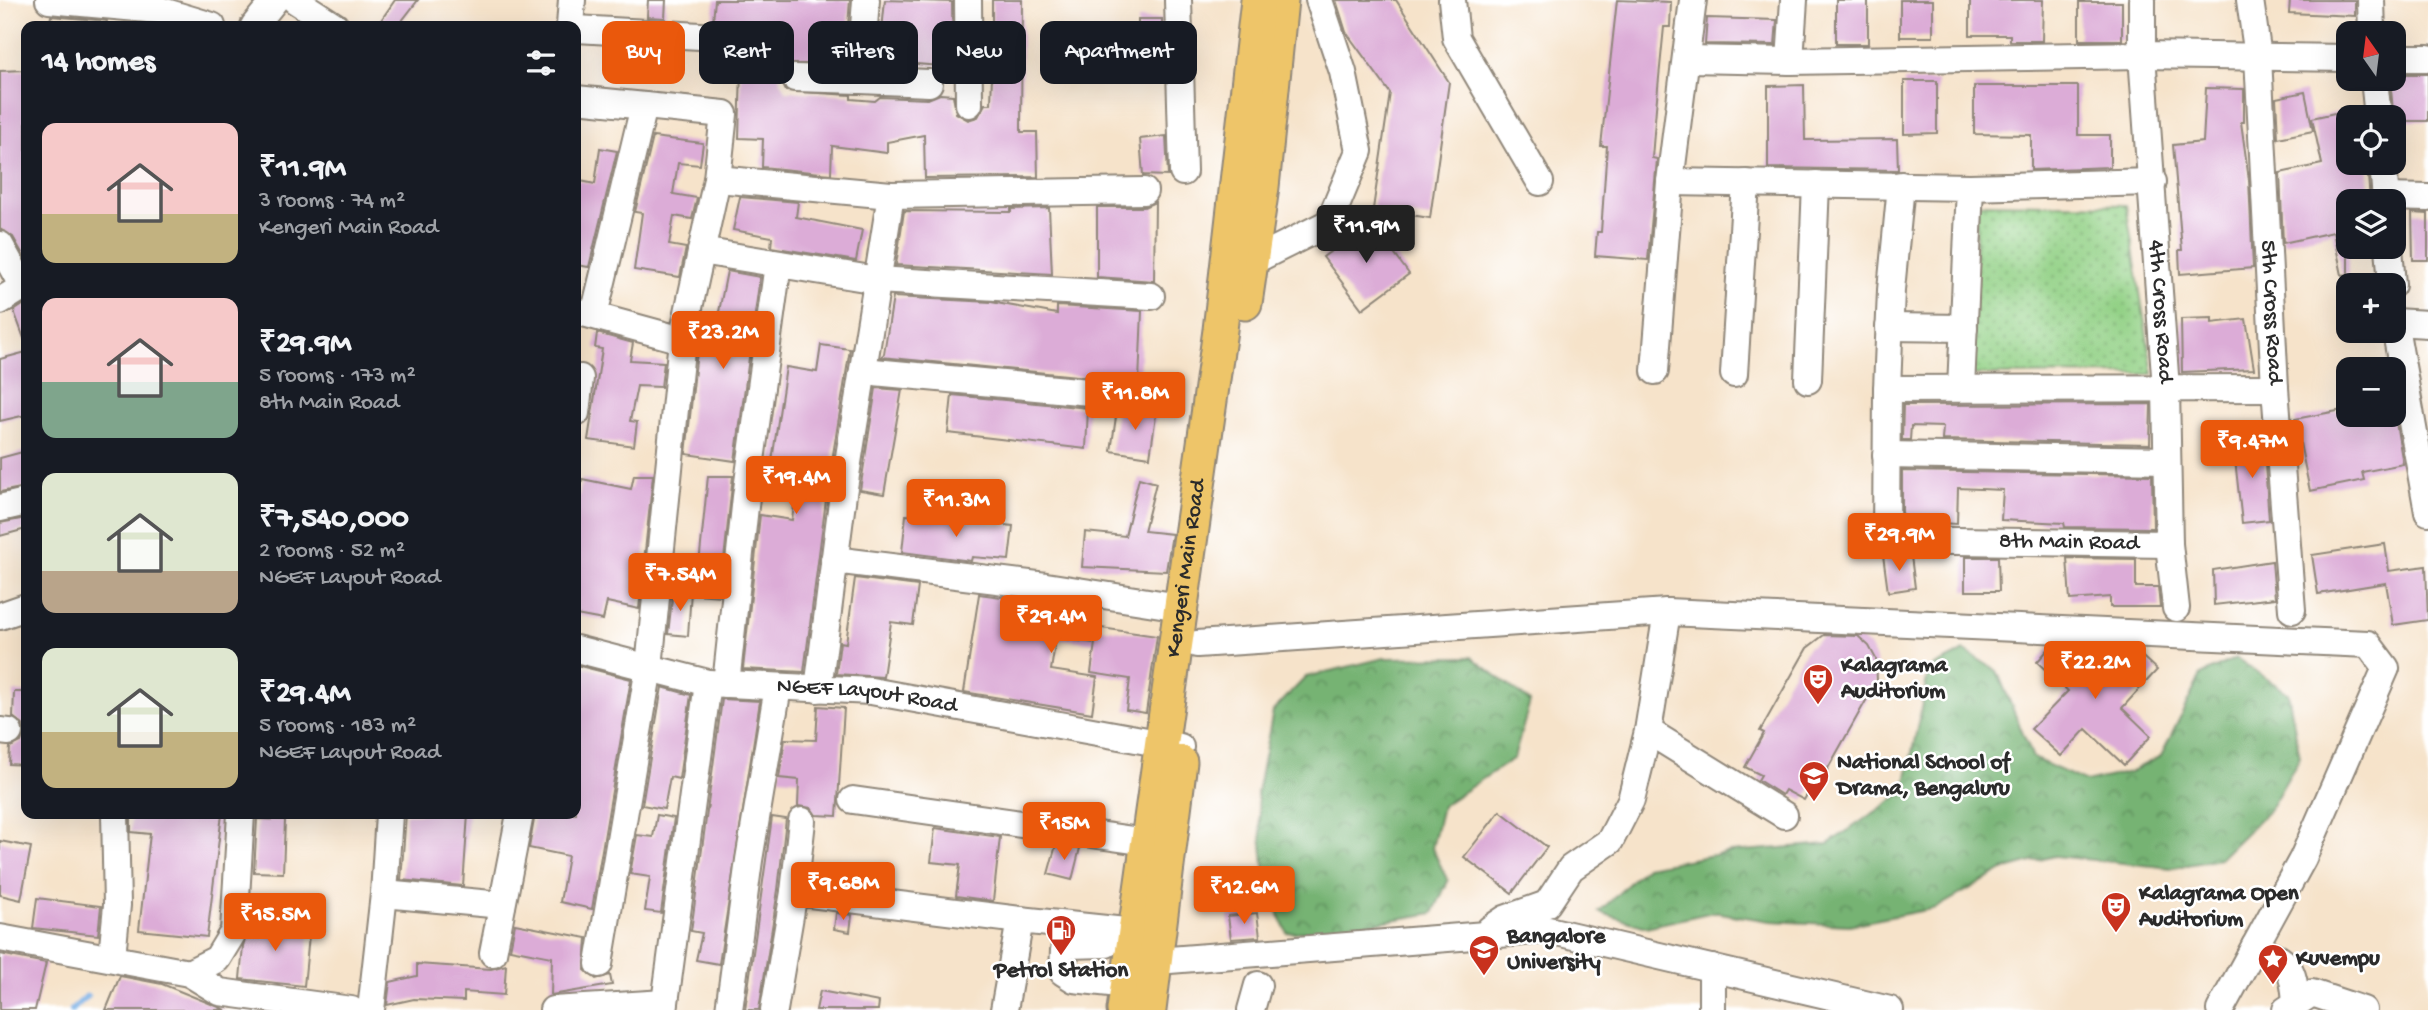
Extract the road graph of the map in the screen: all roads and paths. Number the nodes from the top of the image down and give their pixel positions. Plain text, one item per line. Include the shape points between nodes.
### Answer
1 (49, 0) edge
2 (275, 0) edge
3 (295, 0) edge
4 (572, 0) edge
5 (866, 0) edge
6 (968, 0) edge
7 (1178, 0) edge
8 (1258, 0) edge
9 (1281, 0) edge
10 (1319, 0) edge
11 (1452, 0) edge
12 (1693, 0) edge
13 (1794, 0) edge
14 (2142, 0) edge
15 (2250, 0) edge
16 (2371, 0) edge
17 (195, 21) edge
18 (258, 21) edge
19 (327, 21) edge
20 (570, 21) edge
21 (864, 21) edge
22 (2372, 21) edge
23 (581, 29) edge
24 (699, 36) edge
25 (2142, 55) junction
26 (2258, 57) junction
27 (2336, 58) edge
28 (2406, 58) edge
29 (2428, 58) edge
30 (1687, 59) junction
31 (1790, 61) junction
32 (795, 78) dead end
33 (808, 78) edge
34 (918, 83) edge
35 (929, 83) dead end
36 (581, 100) edge
37 (969, 104) dead end
38 (644, 106) junction
39 (1183, 172) dead end
40 (717, 179) junction
41 (1540, 182) dead end
42 (1670, 182) junction
43 (2153, 182) junction
44 (1746, 183) junction
45 (1816, 184) junction
46 (1901, 185) junction
47 (1970, 187) junction
48 (1144, 191) dead end
49 (891, 195) junction
50 (2428, 198) edge
51 (2406, 199) edge
52 (0, 245) edge
53 (701, 251) junction
54 (1251, 262) junction
55 (778, 264) junction
56 (21, 279) edge
57 (877, 280) junction
58 (21, 288) edge
59 (1151, 296) dead end
60 (0, 301) edge
61 (585, 313) edge
62 (2406, 322) edge
63 (2428, 324) edge
64 (1889, 327) junction
65 (1964, 328) junction
66 (682, 340) junction
67 (2398, 343) edge
68 (863, 371) junction
69 (1655, 371) dead end
70 (1734, 374) dead end
71 (1808, 380) dead end
72 (1961, 388) junction
73 (2275, 388) junction
74 (1887, 389) junction
75 (2166, 389) junction
76 (1132, 396) dead end
77 (1886, 455) junction
78 (2167, 460) junction
79 (21, 503) edge
80 (0, 508) edge
81 (2428, 512) edge
82 (2169, 544) junction
83 (834, 560) junction
84 (1180, 607) junction
85 (2176, 608) dead end
86 (21, 609) edge
87 (2292, 610) dead end
88 (1667, 612) junction
89 (0, 616) edge
90 (1197, 644) junction
91 (581, 650) edge
92 (649, 667) junction
93 (717, 684) junction
94 (778, 687) junction
95 (818, 689) junction
96 (1648, 731) junction
97 (1171, 745) junction
98 (853, 800) dead end
99 (1784, 815) dead end
100 (115, 819) edge
101 (240, 819) edge
102 (389, 819) edge
103 (519, 819) edge
104 (802, 821) dead end
105 (1147, 842) junction
106 (794, 892) junction
107 (384, 894) junction
108 (502, 905) junction
109 (1020, 920) junction
110 (1480, 936) junction
111 (0, 937) edge
112 (1141, 946) junction
113 (2255, 946) junction
114 (493, 953) dead end
115 (112, 957) junction
116 (599, 964) dead end
117 (1712, 968) junction
118 (189, 973) junction
119 (1258, 985) dead end
120 (1126, 997) edge
121 (289, 1006) edge
122 (2291, 1006) edge
123 (665, 1007) edge
124 (351, 1010) edge
125 (371, 1010) edge
126 (553, 1010) edge
127 (729, 1010) edge
128 (774, 1010) edge
129 (1004, 1010) edge
130 (1149, 1010) edge
131 (1251, 1010) edge
132 (1712, 1010) edge
133 (1891, 1010) edge
134 (2220, 1010) edge
135 (2363, 1010) edge

1 - 17 street via 159,10
2 - 18 street
3 - 19 street
4 - 20 street
5 - 21 street
6 - 37 street
7 - 39 street
8 - 84 main road, Kengeri Main Road via 1220,331
9 - 54 main road, Kengeri Main Road
10 - 54 street via 1343,72 1359,151 1329,223
11 - 41 street via 1456,38
12 - 30 street
13 - 31 street
14 - 25 street, 4th Cross Road
15 - 26 street, 5th Cross Road
16 - 22 street
23 - 24 street
25 - 26 street
25 - 31 street
25 - 43 street, 4th Cross Road
26 - 27 street
26 - 73 street, 5th Cross Road
28 - 29 street
30 - 31 street
30 - 42 street
32 - 33 street
34 - 35 street
36 - 38 street
38 - 40 street via 724,114
38 - 61 street
40 - 49 street
40 - 53 street
42 - 44 street
42 - 69 street
43 - 47 street
43 - 75 street, 4th Cross Road
44 - 45 street
44 - 70 street
45 - 46 street
45 - 71 street
46 - 47 street
46 - 64 street
47 - 65 street
48 - 49 street
49 - 57 street
50 - 51 street
52 - 56 street
53 - 55 street
53 - 66 street
54 - 90 main road, Kengeri Main Road
55 - 57 street
55 - 93 street
57 - 59 street
57 - 68 street
58 - 60 street
61 - 66 street
62 - 63 street
64 - 65 street
64 - 74 street
65 - 72 street
66 - 92 street
67 - 81 street
68 - 76 street
68 - 83 street
72 - 74 street
72 - 75 street
73 - 75 street
73 - 87 street, 5th Cross Road
74 - 77 street
75 - 78 street, 4th Cross Road
77 - 78 street
77 - 82 street, 8th Main Road via 1886,540
78 - 82 street, 4th Cross Road
79 - 80 street
82 - 85 street, 4th Cross Road
83 - 84 street
83 - 95 street
84 - 97 main road, Kengeri Main Road
86 - 89 street
88 - 90 street
88 - 96 street
88 - 113 street via 2368,644 2386,668 2303,858
90 - 97 main road, Kengeri Main Road
91 - 92 street, NGEF Layout Road
92 - 93 street, NGEF Layout Road
92 - 116 street
93 - 94 street, NGEF Layout Road
93 - 123 street
94 - 95 street, NGEF Layout Road
94 - 127 street
95 - 97 street, NGEF Layout Road via 871,691
96 - 99 street
96 - 110 street via 1631,800 1610,841 1571,868 1547,905 1505,919
97 - 105 main road, Kengeri Main Road
97 - 112 main road, Kengeri Main Road
98 - 105 street
100 - 115 street via 117,905
101 - 118 street via 233,931 217,959
102 - 107 street
103 - 108 street
104 - 106 street
105 - 112 main road, Kengeri Main Road
106 - 109 street
106 - 128 street
107 - 108 street
107 - 125 street
108 - 114 street
109 - 112 street
109 - 129 street
110 - 112 street
110 - 117 street via 1548,930
111 - 115 street
112 - 120 main road, Kengeri Main Road
112 - 120 street via 1079,943 1065,950 1067,977
112 - 130 main road, Kengeri Main Road
113 - 122 street via 2287,962 2294,974
113 - 134 street
115 - 118 street
117 - 132 street
117 - 133 street
118 - 121 street via 220,992
119 - 131 street
121 - 124 street
122 - 135 street via 2312,993
123 - 126 street

